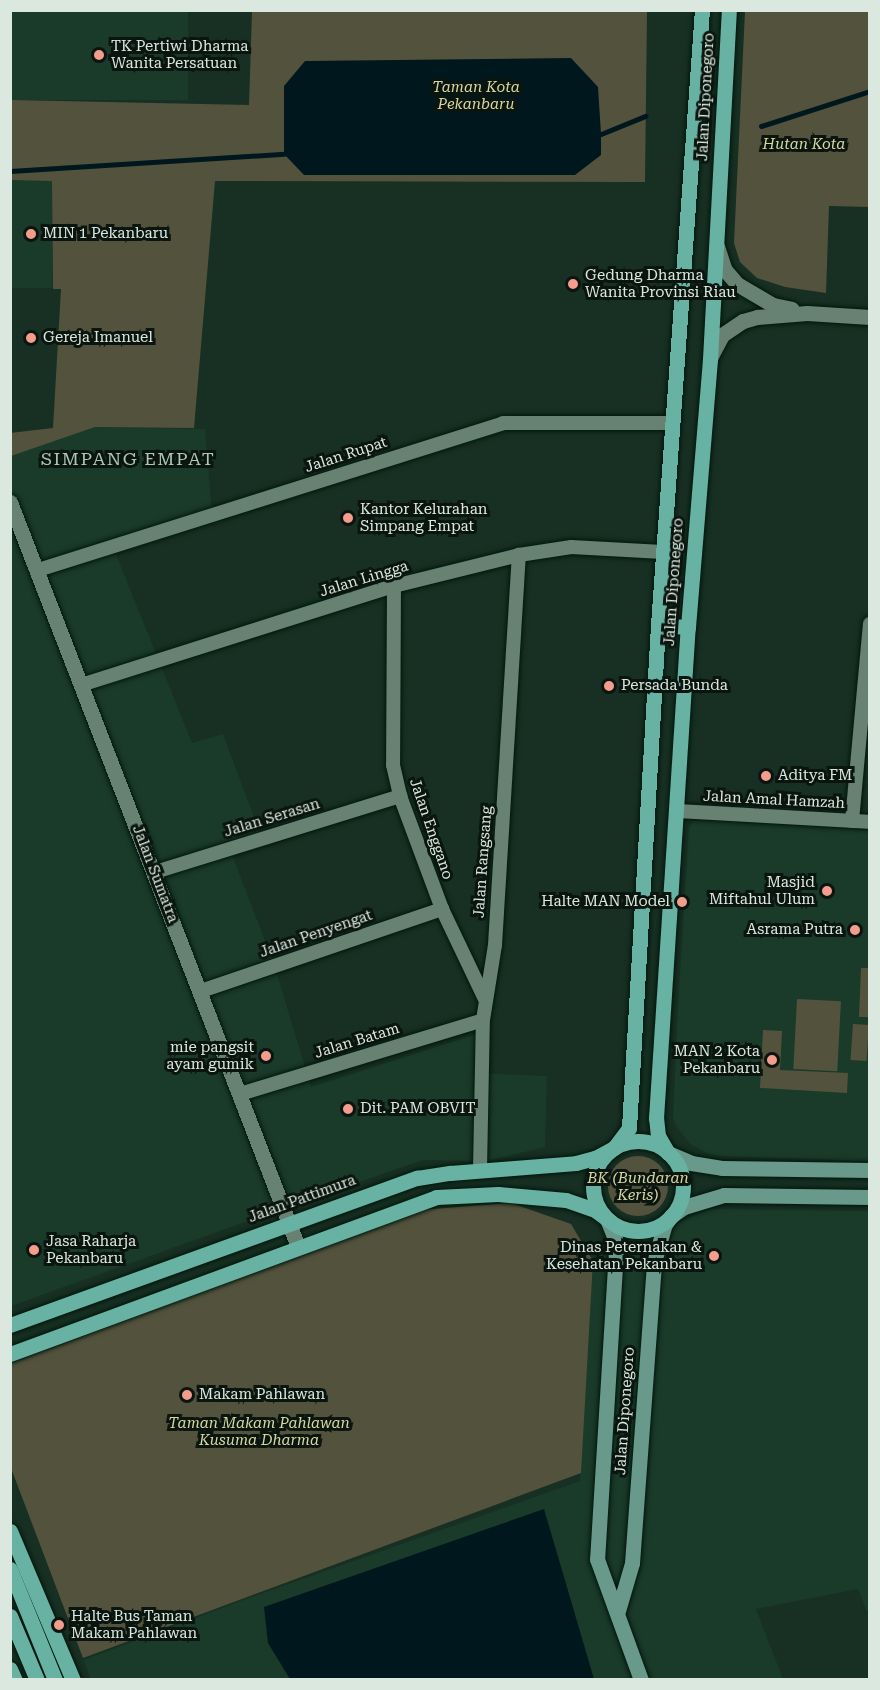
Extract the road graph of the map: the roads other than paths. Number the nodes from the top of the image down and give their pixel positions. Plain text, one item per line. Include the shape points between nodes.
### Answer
1 (702, 10) edge
2 (729, 10) edge
3 (716, 244) junction
4 (807, 313) junction
5 (870, 317) edge
6 (710, 359) junction
7 (672, 423) junction
8 (10, 502) edge
9 (663, 552) junction
10 (519, 555) junction
11 (38, 570) junction
12 (394, 586) junction
13 (870, 624) edge
14 (658, 625) junction
15 (688, 627) junction
16 (81, 685) junction
17 (867, 696) edge
18 (400, 796) junction
19 (676, 811) junction
20 (852, 821) junction
21 (870, 822) edge
22 (154, 872) junction
23 (442, 909) junction
24 (201, 991) junction
25 (485, 999) junction
26 (483, 1020) junction
27 (240, 1094) junction
28 (614, 1148) junction
29 (668, 1153) junction
30 (480, 1170) junction
31 (870, 1170) edge
32 (870, 1197) edge
33 (671, 1216) junction
34 (607, 1219) junction
35 (289, 1223) junction
36 (298, 1247) junction
37 (10, 1325) edge
38 (10, 1354) edge
39 (10, 1531) edge
40 (10, 1569) edge
41 (618, 1611) junction
42 (10, 1616) edge
43 (10, 1669) edge
44 (15, 1680) edge
45 (37, 1680) edge
46 (55, 1680) edge
47 (73, 1680) edge
48 (641, 1680) edge

1 - 7 main road, Jalan Diponegoro
2 - 3 main road, Jalan Diponegoro
3 - 4 street via 725,270 737,284 774,305
3 - 6 main road, Jalan Diponegoro
4 - 5 street
4 - 6 street via 765,315 743,321 722,335
6 - 15 main road, Jalan Diponegoro
7 - 9 main road, Jalan Diponegoro
7 - 11 street, Jalan Rupat via 503,423
8 - 11 street, Jalan Sumatra
9 - 10 street, Jalan Lingga via 571,547
9 - 14 main road, Jalan Diponegoro
10 - 12 street, Jalan Lingga
10 - 25 street, Jalan Rangsang via 495,945
11 - 16 street, Jalan Sumatra
12 - 16 street, Jalan Lingga
12 - 18 street, Jalan Enggano via 393,765
13 - 17 street
14 - 15 main road
14 - 28 main road, Jalan Diponegoro via 629,1128
15 - 19 main road, Jalan Diponegoro
16 - 22 street, Jalan Sumatra
17 - 20 street
18 - 22 street, Jalan Serasan
18 - 23 street, Jalan Enggano
19 - 20 street, Jalan Amal Hamzah
19 - 29 main road, Jalan Diponegoro via 656,1118 658,1136
20 - 21 street, Jalan Amal Hamzah
22 - 24 street, Jalan Sumatra
23 - 24 street, Jalan Penyengat
23 - 25 street, Jalan Enggano
24 - 27 street, Jalan Sumatra
25 - 26 street, Jalan Rangsang
26 - 27 street, Jalan Batam
26 - 30 street, Jalan Rangsang
27 - 35 street, Jalan Sumatra
28 - 29 main road via 642,1141
28 - 30 main road, Jalan Pattimura via 576,1163
28 - 34 main road via 597,1167 593,1181 599,1209
29 - 31 main road via 691,1163 722,1168
29 - 33 main road via 681,1173 683,1185
30 - 35 main road, Jalan Pattimura via 417,1178
32 - 33 main road via 724,1195 699,1200
33 - 34 main road via 655,1228 643,1231 617,1226
33 - 41 main road, Jalan Diponegoro via 655,1250 632,1563
34 - 36 main road via 595,1210 566,1200 498,1194 451,1195 422,1201
34 - 41 main road, Jalan Diponegoro via 616,1250 597,1559
35 - 36 street, Jalan Sumatra
35 - 37 main road, Jalan Pattimura
36 - 38 main road
39 - 47 main road
40 - 46 main road
41 - 48 main road, Jalan Diponegoro
42 - 45 main road
43 - 44 main road

